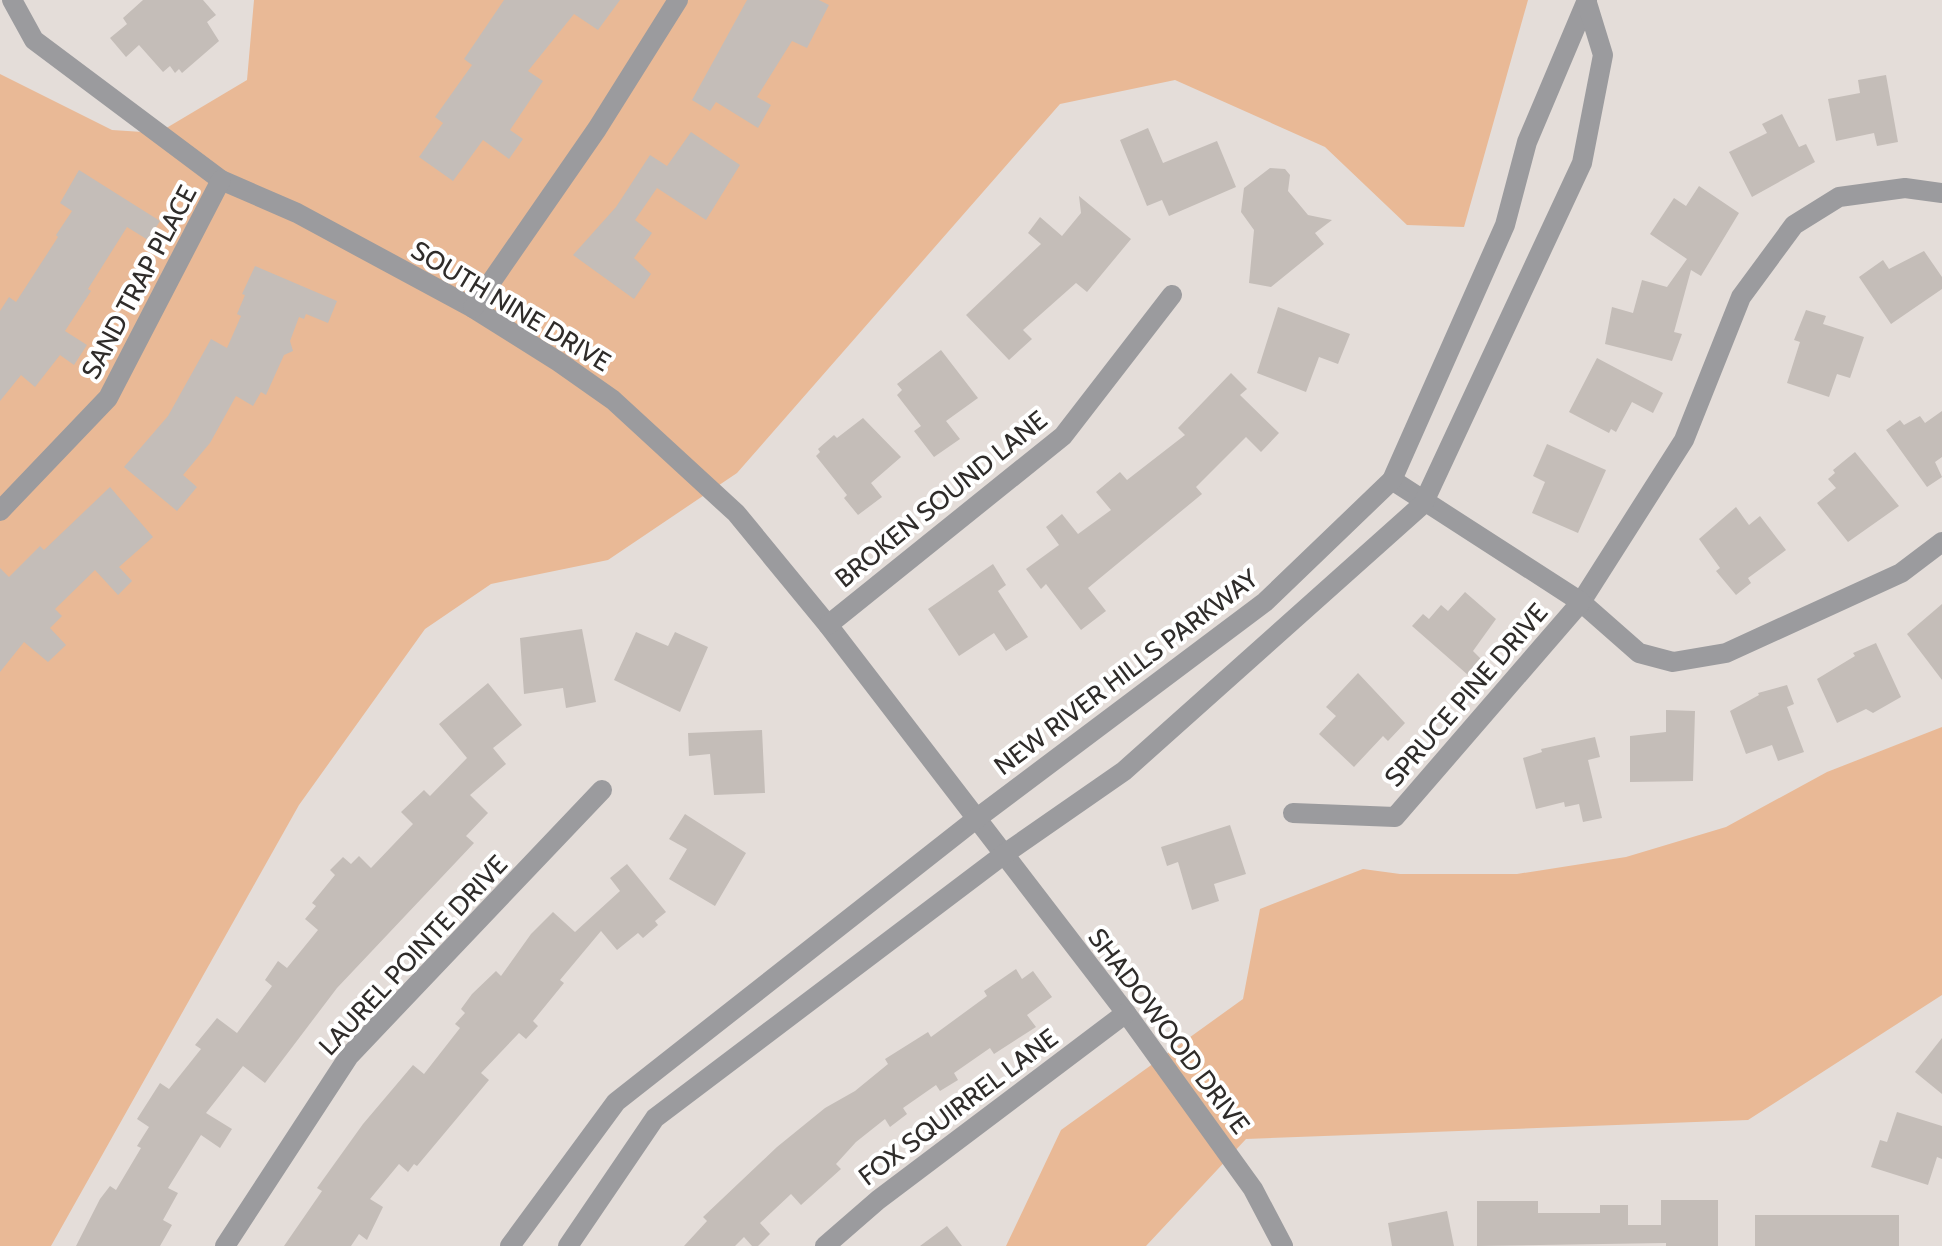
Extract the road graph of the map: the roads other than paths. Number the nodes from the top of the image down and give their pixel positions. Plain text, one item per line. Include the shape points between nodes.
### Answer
1 (12, 0) edge
2 (678, 0) edge
3 (1587, 2) edge
4 (221, 180) junction
5 (1942, 193) edge
6 (1172, 295) dead end
7 (473, 308) junction
8 (1392, 480) junction
9 (1423, 504) junction
10 (0, 511) edge
11 (1942, 542) edge
12 (1581, 602) junction
13 (828, 625) junction
14 (602, 790) dead end
15 (1293, 813) dead end
16 (976, 819) junction
17 (1003, 855) junction
18 (1126, 1013) junction
19 (225, 1246) edge
20 (510, 1246) edge
21 (568, 1246) edge
22 (825, 1246) edge
23 (1283, 1246) edge

1 - 4 street, SOUTH NINE DRIVE via 34,40
2 - 7 street via 597,129
3 - 8 street, NEW RIVER HILLS PARKWAY via 1527,142 1505,225
3 - 9 street, NEW RIVER HILLS PARKWAY via 1603,55 1582,163
4 - 7 street, SOUTH NINE DRIVE via 297,213
4 - 10 street, SAND TRAP PLACE via 108,398
5 - 12 street, SPRUCE PINE DRIVE via 1905,188 1839,197 1794,225 1741,297 1684,440
6 - 13 street, BROKEN SOUND LANE via 1063,436
7 - 13 street, SOUTH NINE DRIVE via 613,400 736,513
8 - 9 street, SPRUCE PINE DRIVE
8 - 16 street, NEW RIVER HILLS PARKWAY via 1265,602
9 - 12 street, SPRUCE PINE DRIVE
9 - 17 street, NEW RIVER HILLS PARKWAY via 1124,771
11 - 12 street, SPRUCE PINE DRIVE via 1901,573 1726,653 1673,662 1639,653
12 - 15 street, SPRUCE PINE DRIVE via 1395,817
13 - 16 street, SOUTH NINE DRIVE
14 - 19 street, LAUREL POINTE DRIVE via 349,1056
16 - 17 street, SOUTH NINE DRIVE
16 - 20 street, NEW RIVER HILLS PARKWAY via 616,1102
17 - 18 street, SHADOWOOD DRIVE
17 - 21 street, NEW RIVER HILLS PARKWAY via 655,1118
18 - 22 street, FOX SQUIRREL LANE
18 - 23 street, SHADOWOOD DRIVE via 1253,1189

